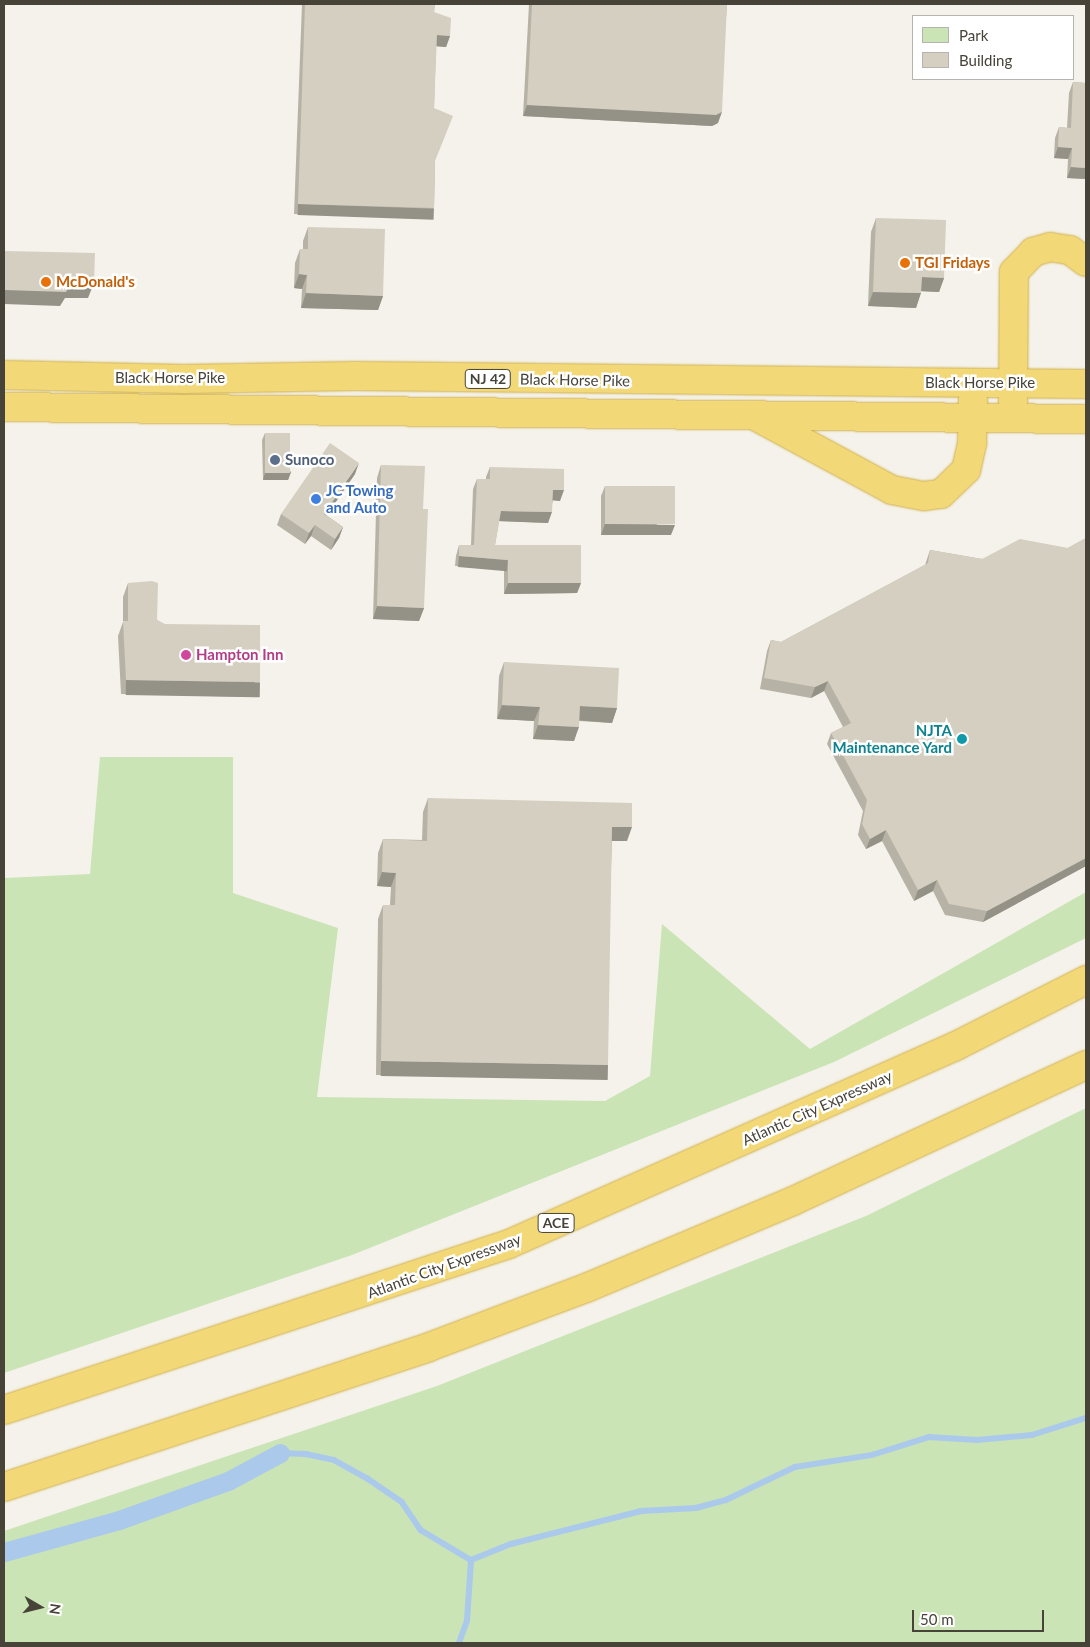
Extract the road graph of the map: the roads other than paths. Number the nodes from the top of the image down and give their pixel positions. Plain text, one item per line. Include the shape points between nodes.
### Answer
1 (1086, 262) edge
2 (4, 375) edge
3 (973, 383) junction
4 (1014, 384) junction
5 (1086, 384) edge
6 (4, 407) edge
7 (756, 416) junction
8 (973, 416) junction
9 (1012, 416) junction
10 (1086, 419) edge
11 (1086, 970) edge
12 (1086, 980) edge
13 (956, 1046) junction
14 (1086, 1065) edge
15 (4, 1410) edge
16 (4, 1487) edge

1 - 4 highway via 1070,250 1050,247 1033,252 1014,272
2 - 3 highway, Black Horse Pike / NJ 42 via 184,379 355,376
3 - 4 highway, Black Horse Pike / NJ 42
3 - 8 highway
4 - 5 highway, Black Horse Pike / NJ 42
4 - 9 highway
6 - 7 highway, Black Horse Pike / NJ 42
7 - 8 highway, Black Horse Pike / NJ 42
7 - 8 highway via 892,490 924,496 941,494 966,470
8 - 9 highway, Black Horse Pike / NJ 42
9 - 10 highway, NJ 42
11 - 13 highway
12 - 13 highway, Atlantic City Expressway / ACE
13 - 15 highway, Atlantic City Expressway / ACE via 509,1244
14 - 16 highway via 810,1193 586,1288 420,1350

